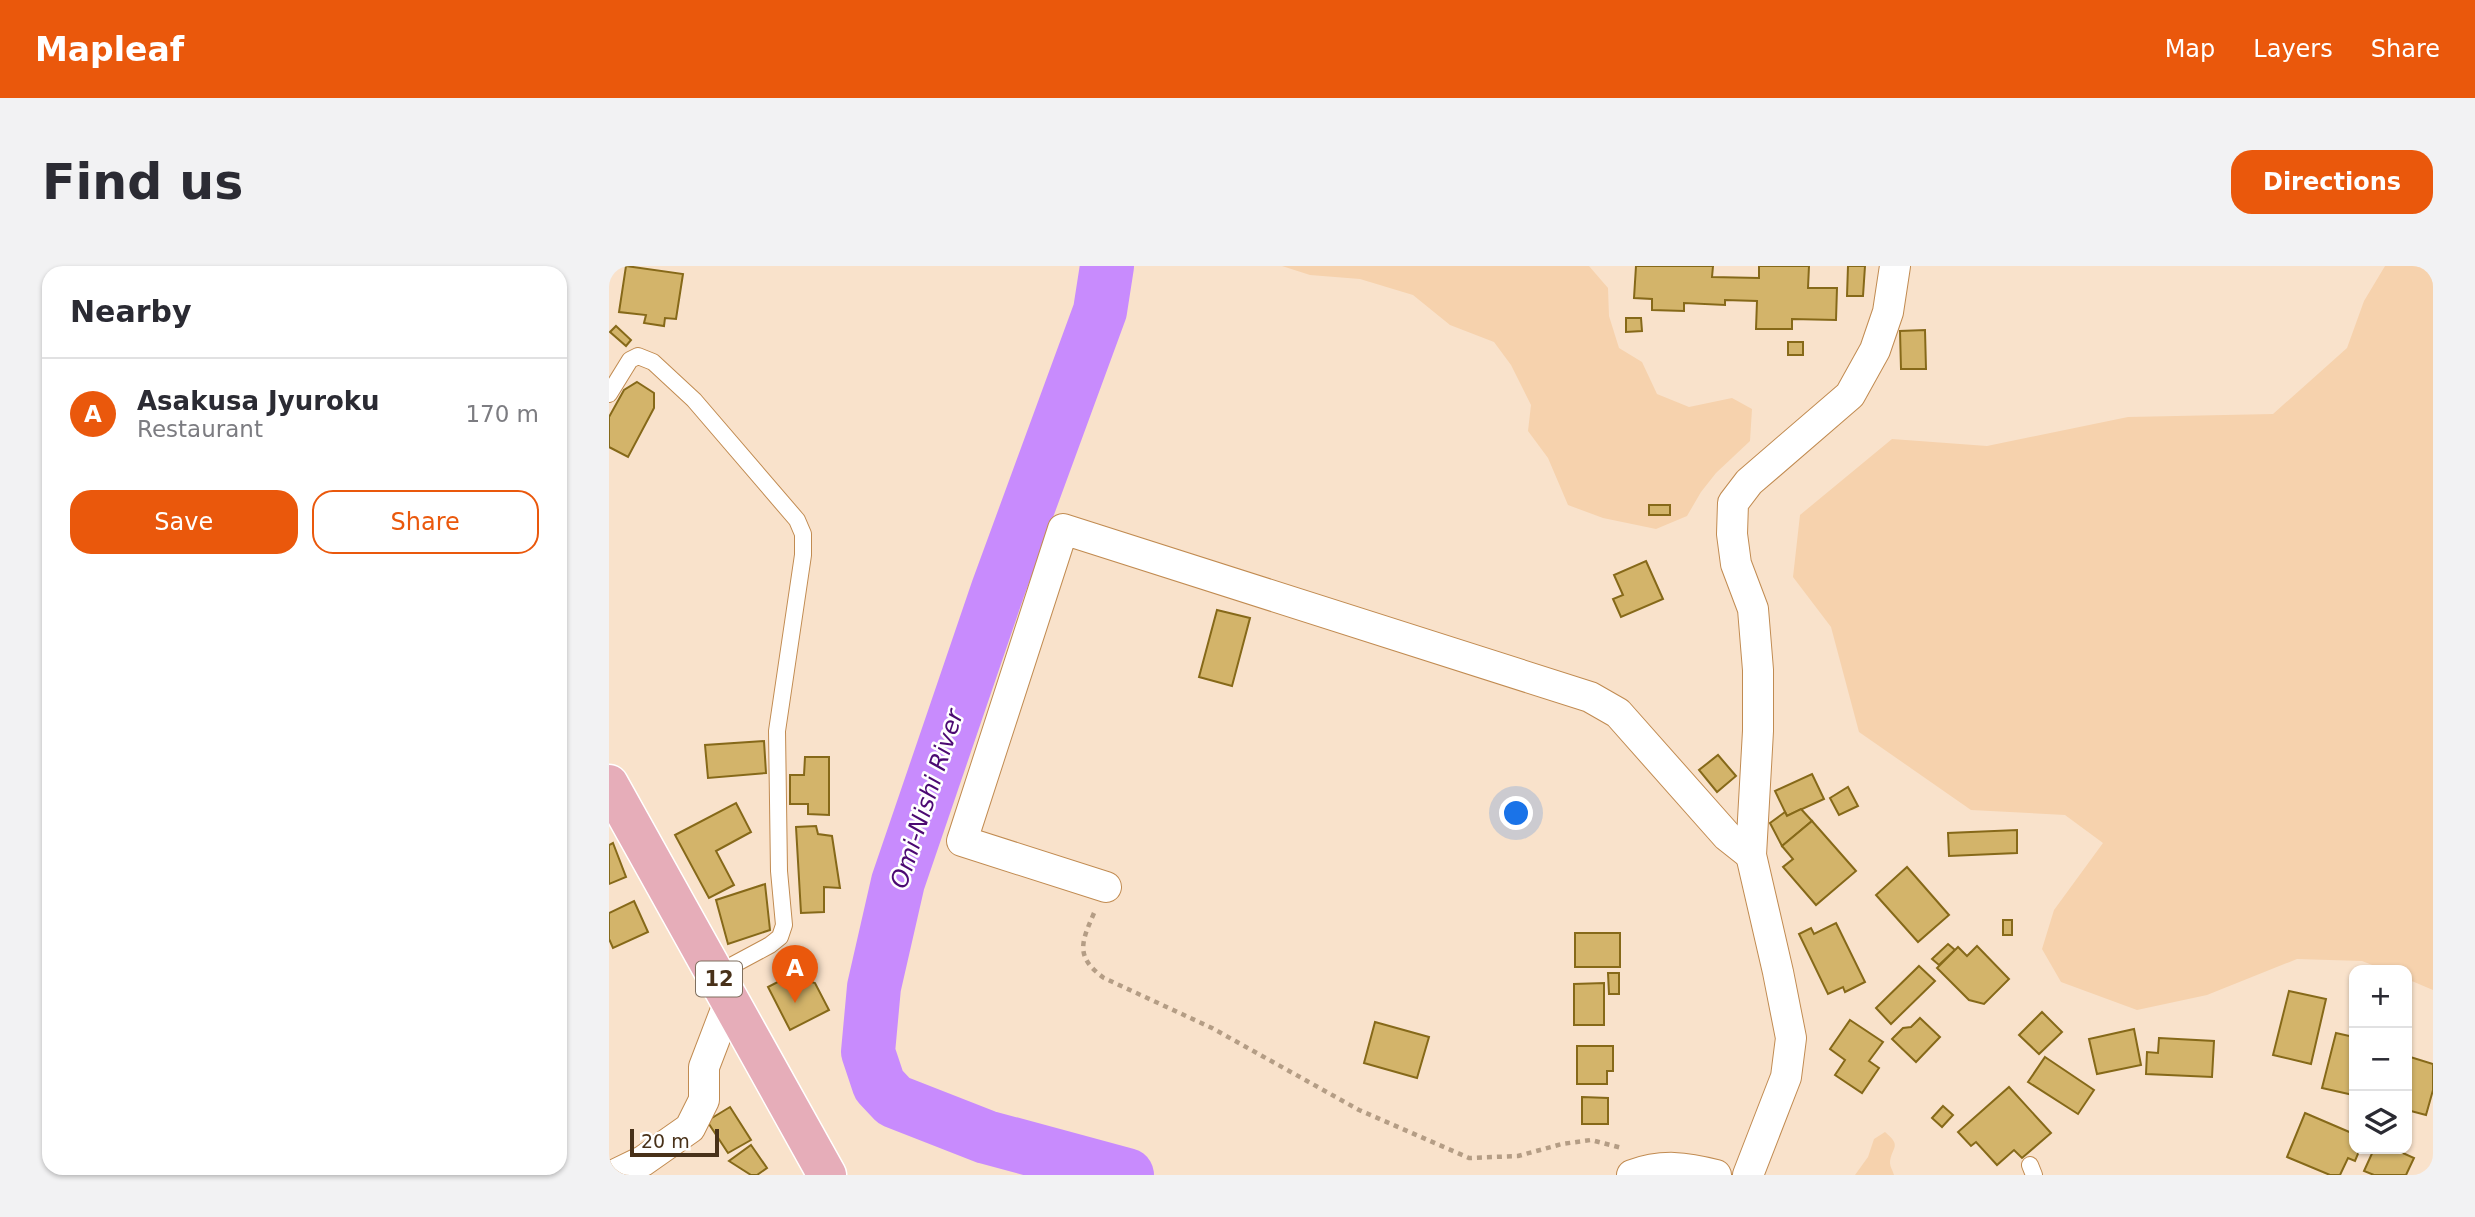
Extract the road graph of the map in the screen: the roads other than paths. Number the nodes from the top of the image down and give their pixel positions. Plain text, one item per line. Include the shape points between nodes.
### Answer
1 (1895, 266) edge
2 (609, 394) edge
3 (609, 784) edge
4 (1751, 855) junction
5 (1106, 887) road end
6 (723, 987) junction
7 (1642, 1171) edge
8 (614, 1175) edge
9 (827, 1175) edge
10 (1716, 1175) edge
11 (1748, 1175) edge

1 - 4 street via 1888,312 1875,350 1850,395 1749,482 1734,503 1736,564 1753,609 1758,670
2 - 6 lane via 630,360 638,356 653,362 694,400 797,520 803,534 778,731 784,925 780,937
3 - 6 main road, 12
4 - 5 street via 1727,836 1618,713 1590,697 1063,529 962,841
4 - 11 street via 1791,1038 1786,1077
6 - 8 street via 704,1067 704,1100 689,1128 643,1161
6 - 9 main road, 12
7 - 10 street via 1685,1167

